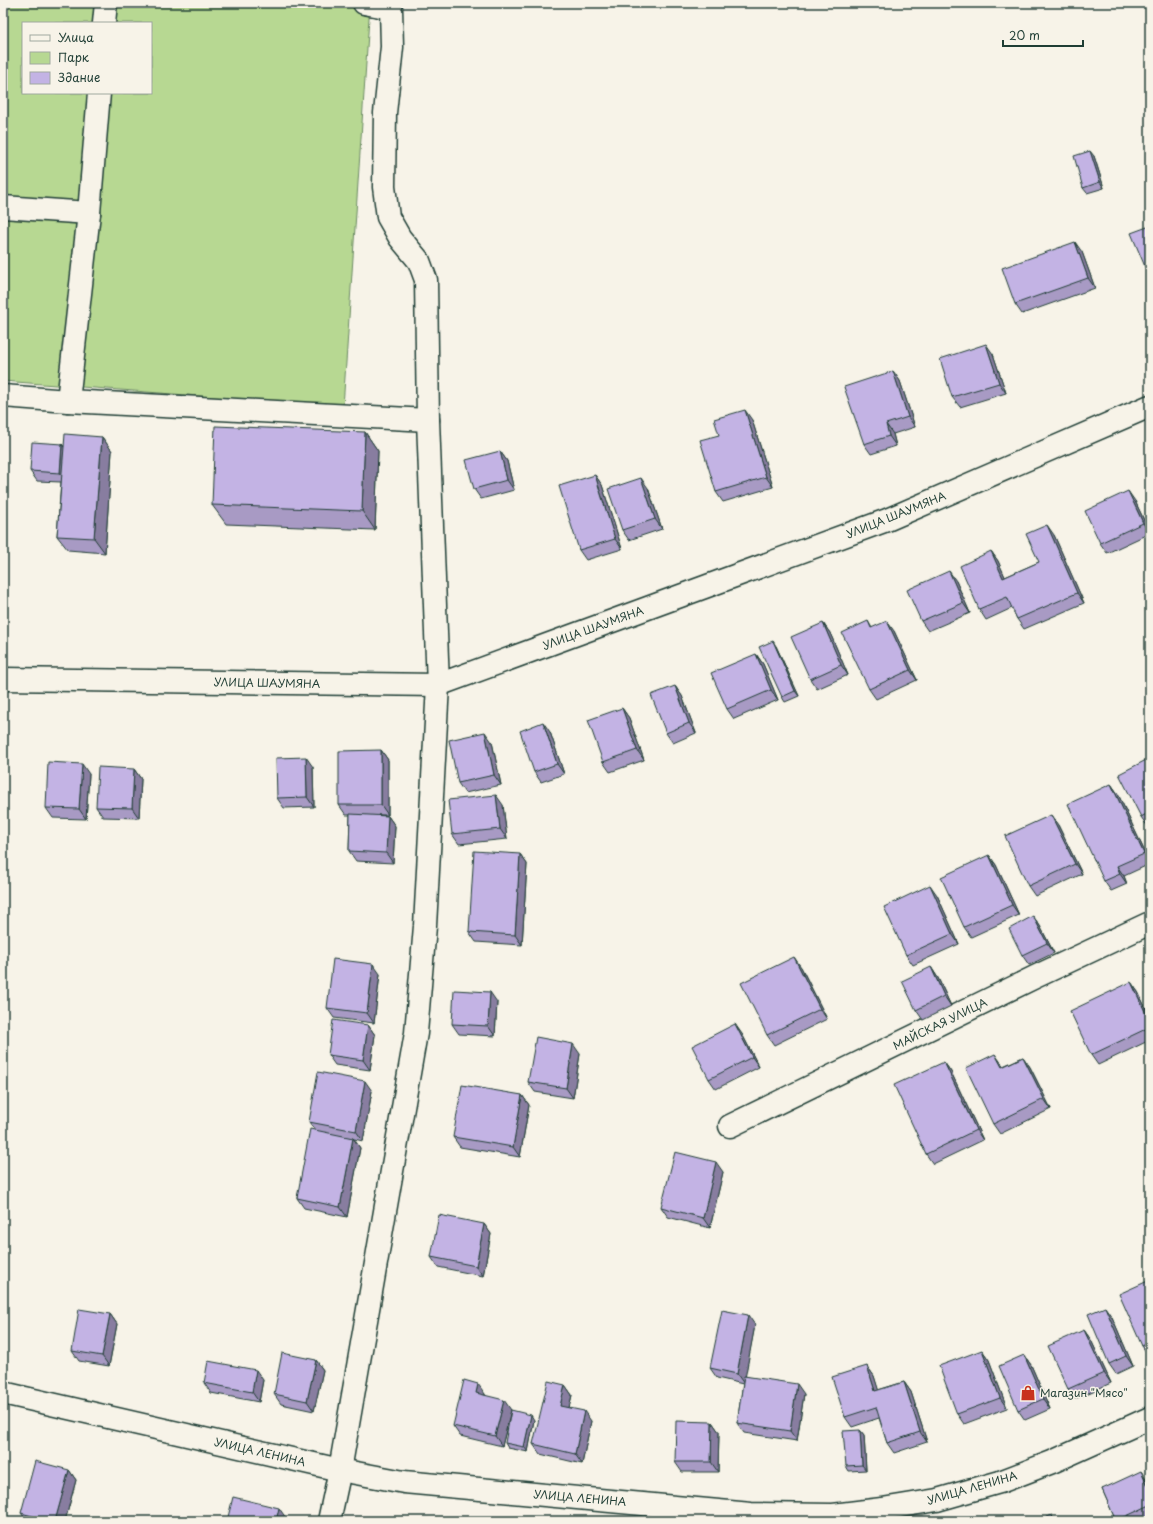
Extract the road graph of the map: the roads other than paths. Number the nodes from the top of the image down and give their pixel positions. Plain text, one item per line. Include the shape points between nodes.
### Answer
1 (106, 3) edge
2 (364, 3) edge
3 (104, 22) edge
4 (99, 94) edge
5 (3, 207) edge
6 (89, 213) junction
7 (3, 396) edge
8 (68, 401) junction
9 (1150, 406) edge
10 (428, 420) junction
11 (3, 679) edge
12 (438, 685) junction
13 (1150, 923) edge
14 (730, 1126) dead end
15 (3, 1393) edge
16 (1150, 1418) edge
17 (340, 1470) junction
18 (329, 1521) edge

1 - 3 street
2 - 10 street via 391,8 392,47 385,113 384,187 388,217 400,238 419,261 426,280
4 - 6 street
5 - 6 street
6 - 8 street
7 - 8 street
8 - 10 street
9 - 12 street, УЛИЦА ШАУМЯНА via 887,520
10 - 12 street
11 - 12 street, УЛИЦА ШАУМЯНА
12 - 17 street via 425,926 416,1033
13 - 14 street, МАЙСКАЯ УЛИЦА
15 - 17 street, УЛИЦА ЛЕНИНА
16 - 17 street, УЛИЦА ЛЕНИНА via 1052,1462 1000,1482 938,1500 833,1515 751,1514 412,1483
17 - 18 street

